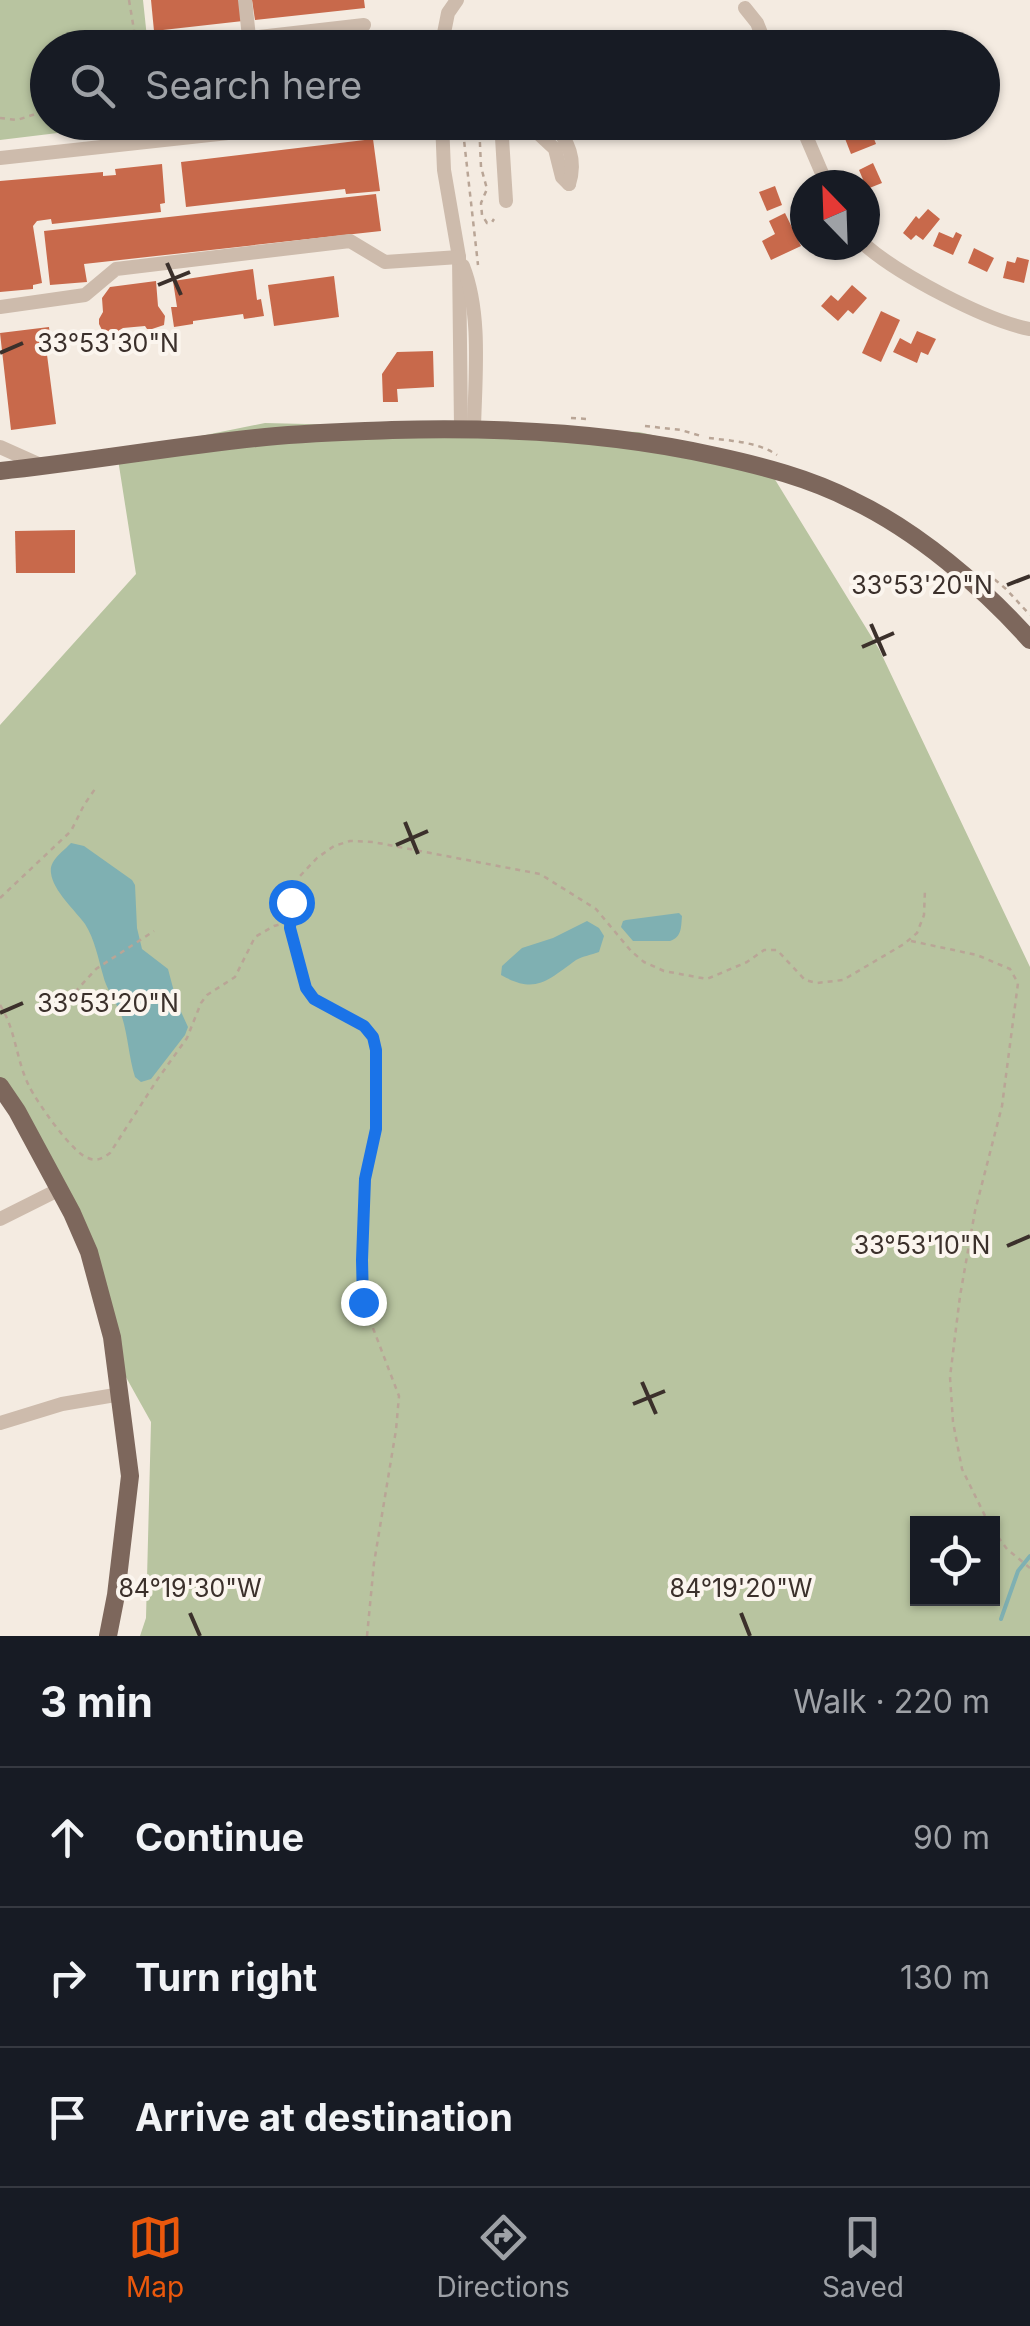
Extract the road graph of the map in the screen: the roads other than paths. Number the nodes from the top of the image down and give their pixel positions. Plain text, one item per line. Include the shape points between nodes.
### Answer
1 (245, 0) edge
2 (457, 0) edge
3 (745, 8) dead end
4 (364, 26) dead end
5 (248, 30) edge
6 (322, 30) edge
7 (444, 30) edge
8 (759, 30) edge
9 (165, 140) edge
10 (443, 140) edge
11 (502, 140) edge
12 (808, 140) edge
13 (0, 158) edge
14 (821, 170) edge
15 (506, 201) dead end
16 (459, 257) junction
17 (880, 257) edge
18 (0, 307) edge
19 (1030, 329) edge
20 (468, 429) junction
21 (0, 448) edge
22 (44, 466) junction
23 (0, 471) edge
24 (1030, 640) edge
25 (0, 1086) edge
26 (60, 1189) junction
27 (0, 1219) edge
28 (120, 1394) junction
29 (0, 1423) edge
30 (108, 1636) edge

1 - 5 street
2 - 7 street
3 - 8 street
4 - 6 street
9 - 13 street
10 - 16 street
11 - 15 street
12 - 14 street
16 - 18 street via 386,262 350,241 116,270 85,296
16 - 20 street via 471,286 476,354
17 - 19 street via 956,301
20 - 22 main road via 256,438
20 - 24 main road via 664,444 795,476 854,500 918,540 996,602
21 - 22 street
22 - 23 main road
25 - 26 main road
26 - 27 street
26 - 28 main road via 102,1292
28 - 29 street
28 - 30 main road via 130,1476

